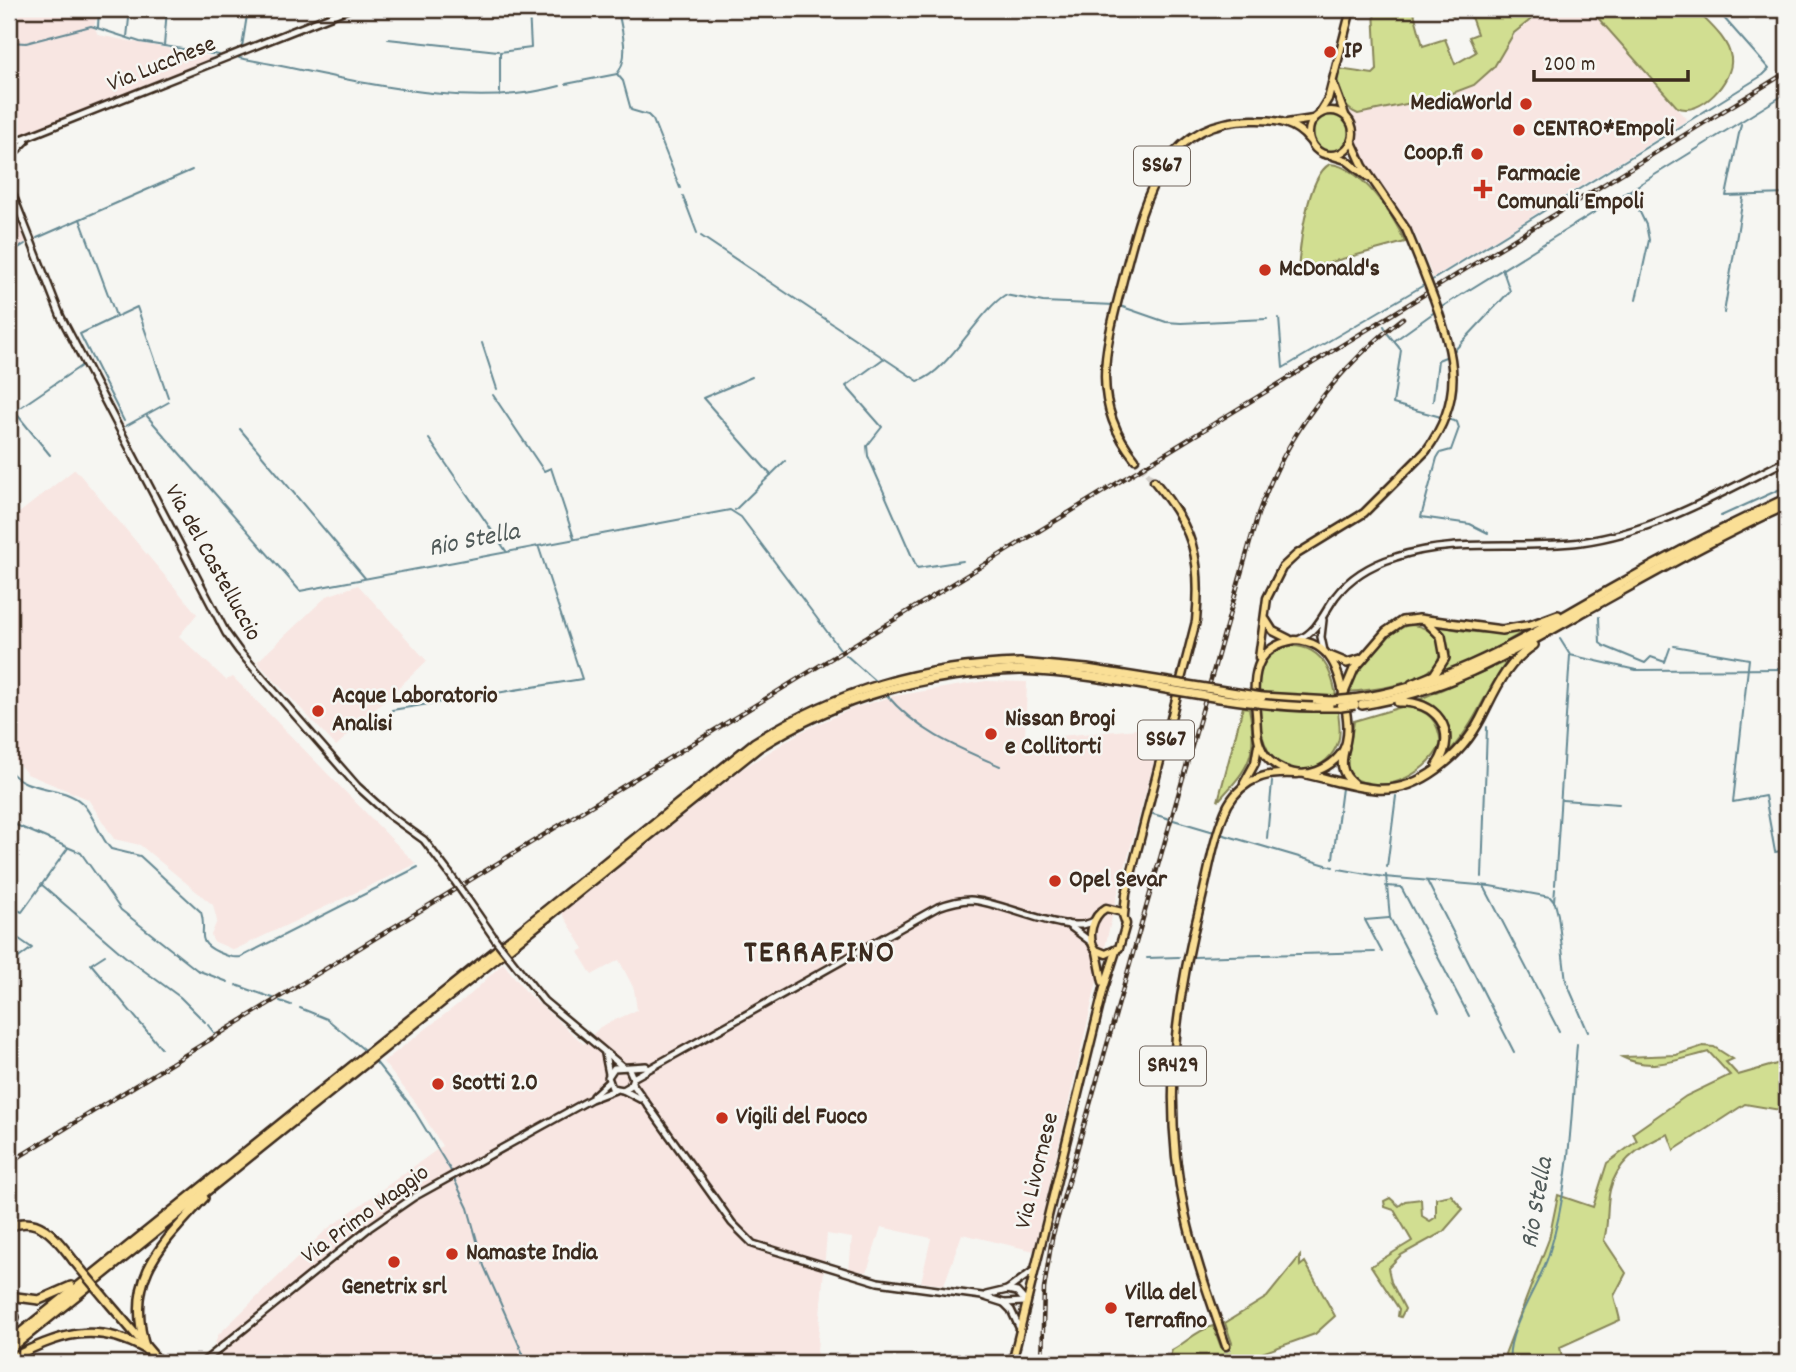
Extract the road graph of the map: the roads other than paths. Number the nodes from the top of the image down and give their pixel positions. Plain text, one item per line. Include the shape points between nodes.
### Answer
1 (348, 9) edge
2 (1349, 9) edge
3 (1332, 81) junction
4 (1346, 117) junction
5 (1315, 118) junction
6 (1286, 123) junction
7 (28, 139) junction
8 (1309, 140) junction
9 (1352, 141) junction
10 (9, 145) edge
11 (1332, 155) junction
12 (10, 159) edge
13 (1377, 186) junction
14 (10, 187) edge
15 (1135, 459) tunnel mouth
16 (1787, 460) edge
17 (1154, 481) tunnel mouth
18 (1787, 498) edge
19 (1787, 505) edge
20 (1588, 602) junction
21 (1265, 614) junction
22 (1323, 618) junction
23 (1421, 620) junction
24 (1569, 620) junction
25 (1296, 640) junction
26 (1327, 654) junction
27 (1367, 655) junction
28 (1258, 663) junction
29 (1020, 666) junction
30 (1343, 695) junction
31 (1378, 696) junction
32 (1356, 703) junction
33 (1258, 740) junction
34 (1345, 747) junction
35 (1302, 774) junction
36 (1427, 775) junction
37 (1241, 788) junction
38 (1363, 788) junction
39 (1126, 894) junction
40 (1110, 907) junction
41 (1124, 915) junction
42 (1094, 920) junction
43 (1067, 925) junction
44 (1091, 942) junction
45 (1096, 950) junction
46 (1116, 951) junction
47 (1104, 988) junction
48 (605, 1054) junction
49 (655, 1063) junction
50 (622, 1066) junction
51 (629, 1069) junction
52 (609, 1074) junction
53 (632, 1081) junction
54 (608, 1082) junction
55 (615, 1090) junction
56 (623, 1090) junction
57 (591, 1099) junction
58 (643, 1101) junction
59 (221, 1178) junction
60 (164, 1217) junction
61 (9, 1227) edge
62 (1033, 1270) junction
63 (1007, 1290) junction
64 (9, 1296) edge
65 (982, 1296) junction
66 (1026, 1302) junction
67 (9, 1303) edge
68 (1004, 1303) junction
69 (1019, 1327) junction
70 (9, 1336) edge
71 (9, 1342) edge
72 (1226, 1346) tunnel mouth
73 (146, 1349) junction
74 (9, 1350) edge
75 (9, 1359) edge
76 (156, 1361) edge
77 (207, 1361) edge
78 (1012, 1363) edge

1 - 7 main road, Via Lucchese
2 - 3 main road
3 - 4 main road
3 - 5 main road via 1326,103
4 - 5 main road, SS67 via 1332,110
4 - 9 main road via 1353,128
5 - 6 main road, SS67
5 - 8 main road
6 - 8 main road
6 - 15 main road, SS67 via 1254,119 1223,124 1196,136 1170,156 1146,194 1105,359 1105,391 1114,427
7 - 10 main road, Via Lucchese
7 - 12 main road, Via Lucchese
8 - 11 main road via 1317,151
9 - 11 main road via 1344,151
9 - 13 main road
10 - 12 main road, Via Lucchese
11 - 13 main road via 1346,160
12 - 14 main road, Via del Castelluccio
13 - 21 main road, bridge via 1406,229 1445,329 1454,368 1449,407 1426,451 1364,513 1290,560 1270,588
14 - 48 main road, Via del Castelluccio, bridge via 61,317 239,652 357,786 424,840 540,998
16 - 22 main road via 1663,520 1606,538 1444,547 1397,556 1350,582
17 - 39 main road, Via Livornese / SS67 via 1186,526 1196,555 1199,586 1196,621
18 - 20 highway
19 - 24 highway
20 - 23 highway via 1545,621 1502,630
20 - 31 highway via 1476,665
21 - 25 main road via 1273,631
21 - 28 main road
22 - 25 main road via 1312,632
22 - 26 main road via 1321,633
23 - 27 highway via 1398,622
23 - 31 highway via 1441,636 1445,648 1441,666 1427,678
24 - 32 highway via 1472,674 1413,695
24 - 36 highway via 1513,662 1469,736
25 - 26 main road
25 - 28 main road via 1274,646
26 - 27 highway via 1350,663
26 - 30 main road via 1338,669
27 - 30 highway via 1349,676
28 - 33 main road via 1253,683
29 - 32 highway, bridge via 1087,669 1275,698
29 - 32 highway, bridge via 1277,706
29 - 59 highway via 895,685 831,707 766,742
29 - 60 highway via 944,669 862,688 755,742
30 - 34 main road via 1348,726
31 - 32 highway
32 - 36 highway via 1416,702 1435,713 1444,727 1446,743 1439,763
33 - 35 main road via 1271,761
33 - 37 main road, SR429 via 1255,763
34 - 35 main road via 1331,763
34 - 38 highway via 1344,774
35 - 37 main road via 1267,774
35 - 38 highway
36 - 38 highway via 1399,787
37 - 72 main road, SR429 via 1228,805 1220,830 1181,989 1172,1079 1180,1190
39 - 40 main road
39 - 41 main road, Via Livornese / SS67
40 - 41 main road
40 - 42 main road via 1098,912
41 - 46 main road, Via Livornese / SS67 via 1125,929
42 - 43 main road
42 - 44 main road
43 - 44 main road
43 - 49 main road via 974,900 938,907
44 - 45 main road, Via Livornese / SS67
45 - 46 main road
45 - 47 main road, Via Livornese / SS67
46 - 47 main road, Via Livornese / SS67
47 - 62 main road, Via Livornese / SS67
48 - 50 main road, Via del Castelluccio
48 - 52 main road
49 - 51 main road
49 - 53 main road
50 - 51 main road
50 - 52 main road
51 - 53 main road
52 - 54 main road
53 - 56 main road
53 - 58 main road
54 - 55 main road
54 - 57 main road, Via Primo Maggio
55 - 56 main road, Via Primo Maggio
55 - 57 main road, Via Primo Maggio
56 - 58 main road
57 - 77 main road, Via Primo Maggio via 414,1197 369,1228
58 - 65 main road via 732,1223 753,1244 878,1282
59 - 73 highway via 156,1253 144,1277 137,1310
59 - 74 highway
60 - 64 highway via 66,1289 39,1300
60 - 71 highway
61 - 73 highway, bridge via 20,1223 51,1233
62 - 63 main road
62 - 66 main road, Via Livornese / SS67
63 - 65 main road
63 - 66 main road via 1017,1292
65 - 68 main road
66 - 68 main road
66 - 69 main road, Via Livornese / SS67
67 - 70 highway via 15,1317
68 - 69 main road
69 - 78 main road, Via Livornese / SS67
73 - 75 highway via 106,1332 80,1332
73 - 76 highway

